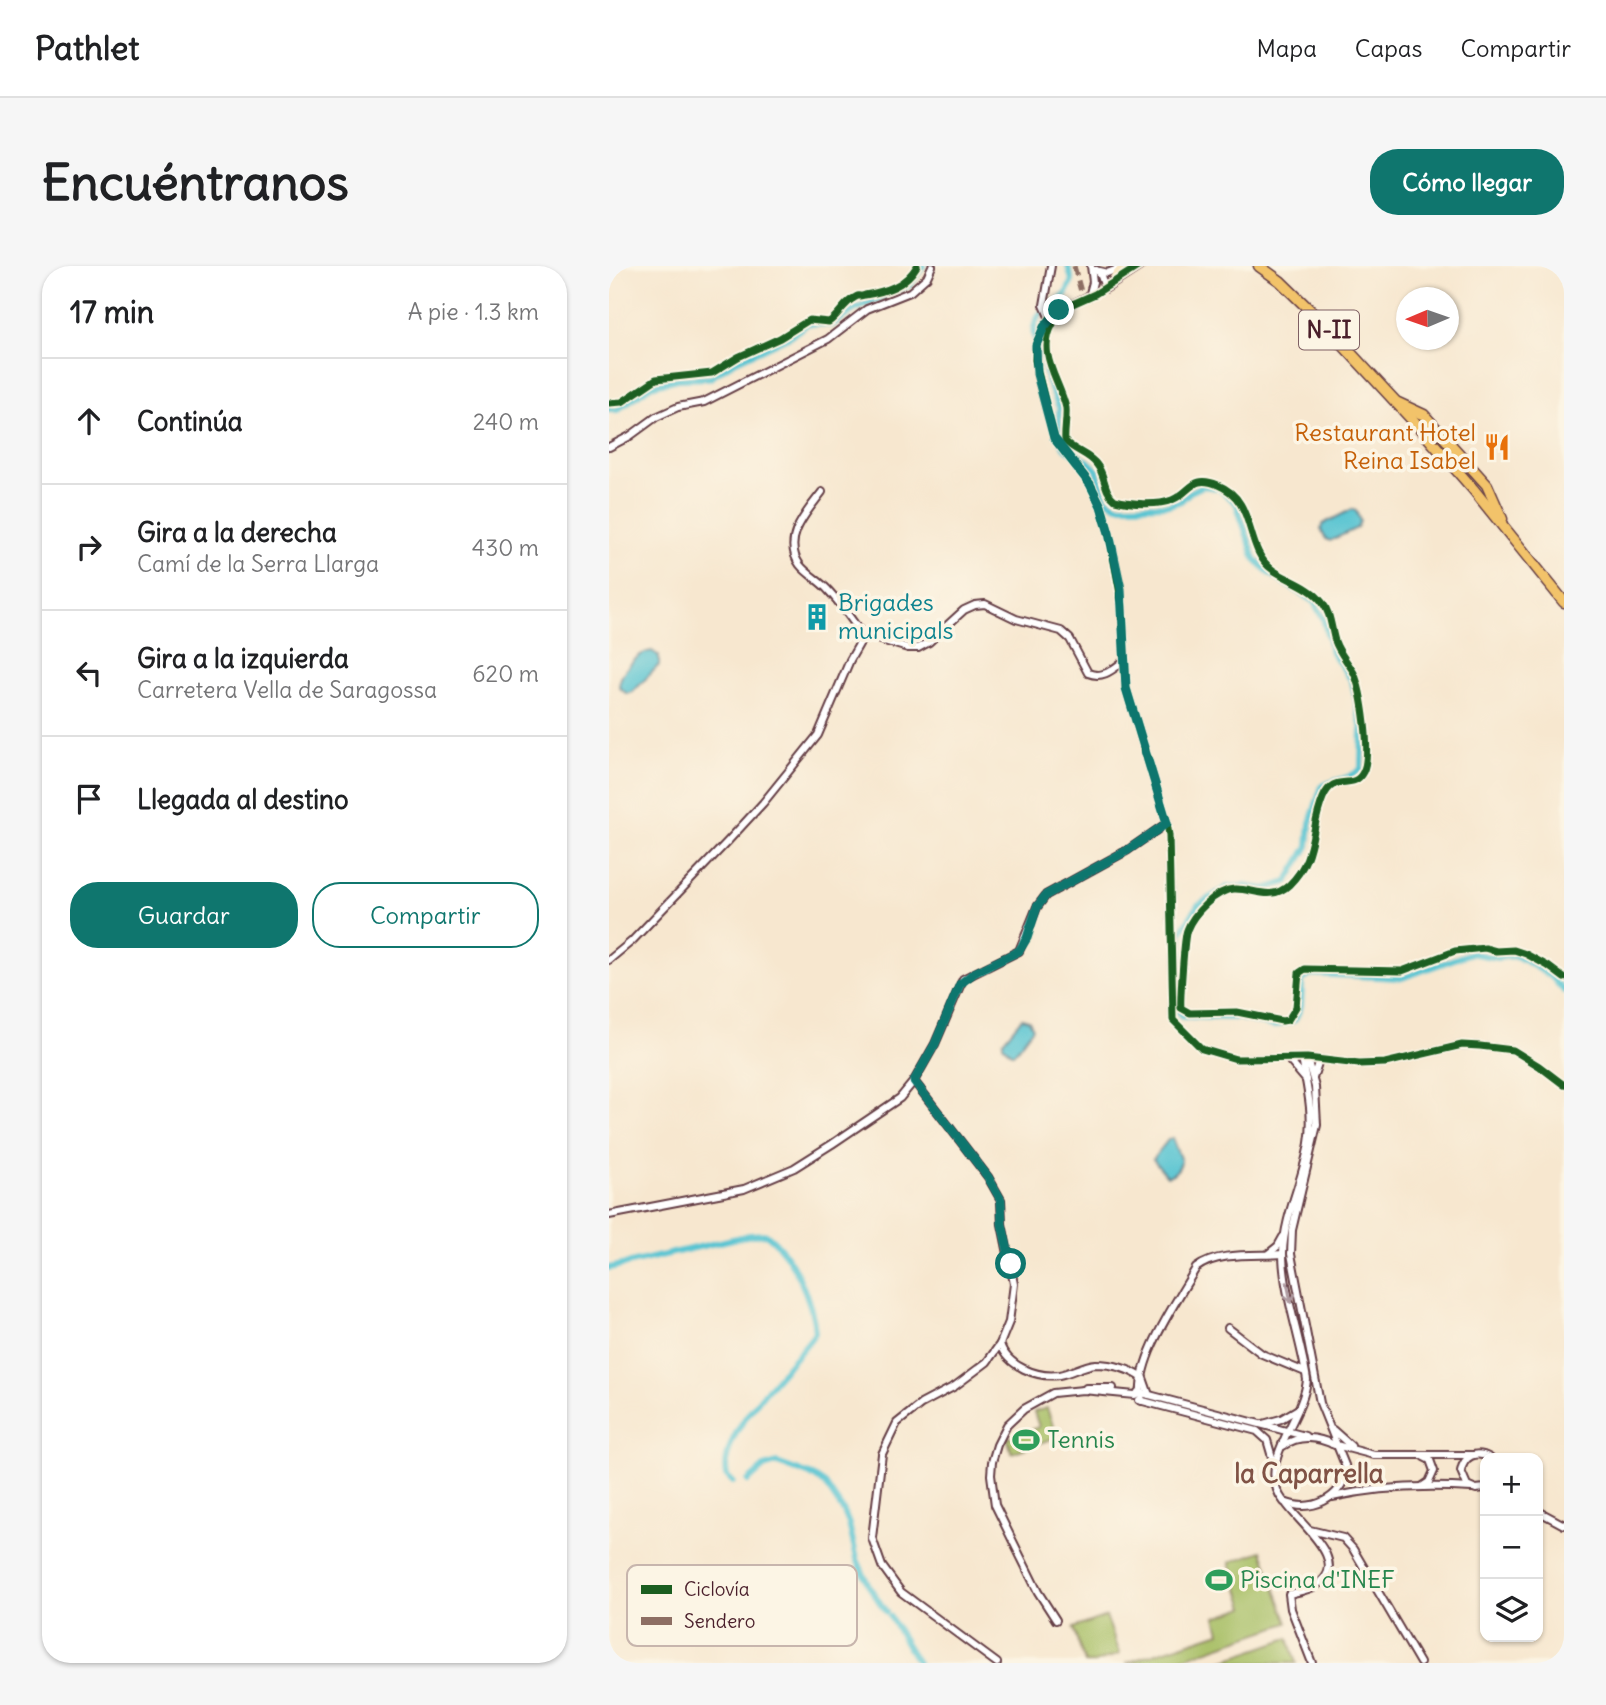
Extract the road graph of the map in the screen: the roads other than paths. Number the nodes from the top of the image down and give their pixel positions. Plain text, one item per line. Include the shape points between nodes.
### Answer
1 (932, 266) edge
2 (1051, 266) edge
3 (1125, 266) edge
4 (1139, 266) edge
5 (1259, 266) edge
6 (1093, 270) edge
7 (1105, 288) junction
8 (1089, 297) junction
9 (1050, 319) junction
10 (609, 447) edge
11 (822, 492) dead end
12 (1564, 602) edge
13 (865, 638) junction
14 (1124, 661) junction
15 (1167, 823) junction
16 (609, 960) edge
17 (1288, 1058) junction
18 (1305, 1058) junction
19 (1319, 1060) junction
20 (1310, 1080) junction
21 (914, 1081) junction
22 (1564, 1085) edge
23 (609, 1215) edge
24 (1286, 1231) junction
25 (1291, 1239) junction
26 (1283, 1254) junction
27 (1266, 1255) junction
28 (1294, 1271) junction
29 (1285, 1272) junction
30 (1228, 1328) dead end
31 (1000, 1344) junction
32 (1305, 1372) junction
33 (1143, 1378) junction
34 (1083, 1390) junction
35 (1130, 1390) junction
36 (1107, 1392) junction
37 (1140, 1392) junction
38 (1149, 1395) junction
39 (1142, 1401) junction
40 (1300, 1408) junction
41 (1262, 1424) junction
42 (1330, 1428) junction
43 (1289, 1432) junction
44 (1305, 1436) junction
45 (1337, 1446) junction
46 (1281, 1447) junction
47 (1352, 1448) junction
48 (1473, 1455) junction
49 (1480, 1455) edge
50 (1422, 1456) junction
51 (1274, 1464) junction
52 (1421, 1487) junction
53 (1472, 1488) junction
54 (1480, 1489) edge
55 (1330, 1498) junction
56 (1284, 1502) junction
57 (1307, 1507) junction
58 (1543, 1514) edge
59 (1297, 1517) junction
60 (1564, 1525) edge
61 (1308, 1529) junction
62 (1056, 1620) dead end
63 (997, 1663) edge
64 (1312, 1663) edge
65 (1420, 1663) edge

1 - 10 street via 910,292 867,309 828,339 704,402 656,417
2 - 9 street via 1044,305
3 - 6 street via 1107,272
3 - 7 street
4 - 7 street
5 - 12 main road, N-II via 1310,310 1394,401
6 - 7 street
6 - 8 street
7 - 8 street
8 - 9 street
9 - 14 street via 1036,345 1037,374 1054,438 1085,476 1101,506 1121,589
11 - 13 street via 802,518 794,550 800,565 831,593
13 - 14 street via 918,648 964,610 985,604 1061,631 1088,673 1106,674
13 - 16 street via 850,660 818,734 728,841
14 - 15 street via 1126,688
15 - 17 street via 1173,1020 1189,1039 1211,1052 1236,1059
15 - 21 street via 1046,895 1019,951 964,979
17 - 18 street
17 - 20 street
18 - 19 street
18 - 20 street
19 - 20 street
19 - 22 street via 1385,1063 1462,1045 1480,1046 1513,1051
20 - 24 street via 1309,1145
20 - 25 street via 1317,1125
21 - 23 street via 899,1098 794,1168 744,1189
21 - 31 street via 1001,1200 1014,1284 1009,1322
24 - 26 street
24 - 27 street
25 - 26 street
25 - 28 street
26 - 27 street
26 - 28 street
26 - 29 street
27 - 29 street
27 - 33 street via 1218,1257 1196,1269 1150,1348
28 - 42 street via 1320,1402
29 -> 32 street
30 - 32 street via 1262,1354
31 - 33 street via 1015,1365 1051,1376 1094,1364 1124,1367
31 - 63 street via 987,1362 897,1423 882,1454 872,1538 882,1566 901,1592
32 - 40 street
33 - 35 street
33 - 37 street
33 - 38 street
34 - 35 street
34 - 36 street
34 - 62 street via 1053,1393 1024,1409 1007,1426 992,1462 995,1505
35 - 37 street
36 - 37 street
36 - 39 street
37 - 38 street
37 - 39 street
38 - 41 street
39 - 51 street via 1257,1431 1266,1440
40 - 41 street
40 - 43 street
41 - 43 street
42 - 45 street
42 - 47 street
43 - 44 street
43 - 46 street
44 - 45 street
44 - 46 street
45 - 47 street
45 - 55 street via 1347,1470 1340,1490
46 - 51 street
47 - 50 street via 1374,1455
48 - 49 street
48 - 50 street
48 - 53 street via 1464,1461 1461,1471
50 - 52 street via 1430,1460 1434,1471
51 - 56 street via 1273,1482
52 - 53 street
52 - 55 street
53 - 54 street
55 - 57 street
56 - 57 street
56 - 59 street
57 - 59 street
58 - 60 street
59 - 61 street
61 - 64 street via 1324,1548 1328,1571 1314,1587 1289,1594
61 - 65 street via 1343,1538 1353,1549

